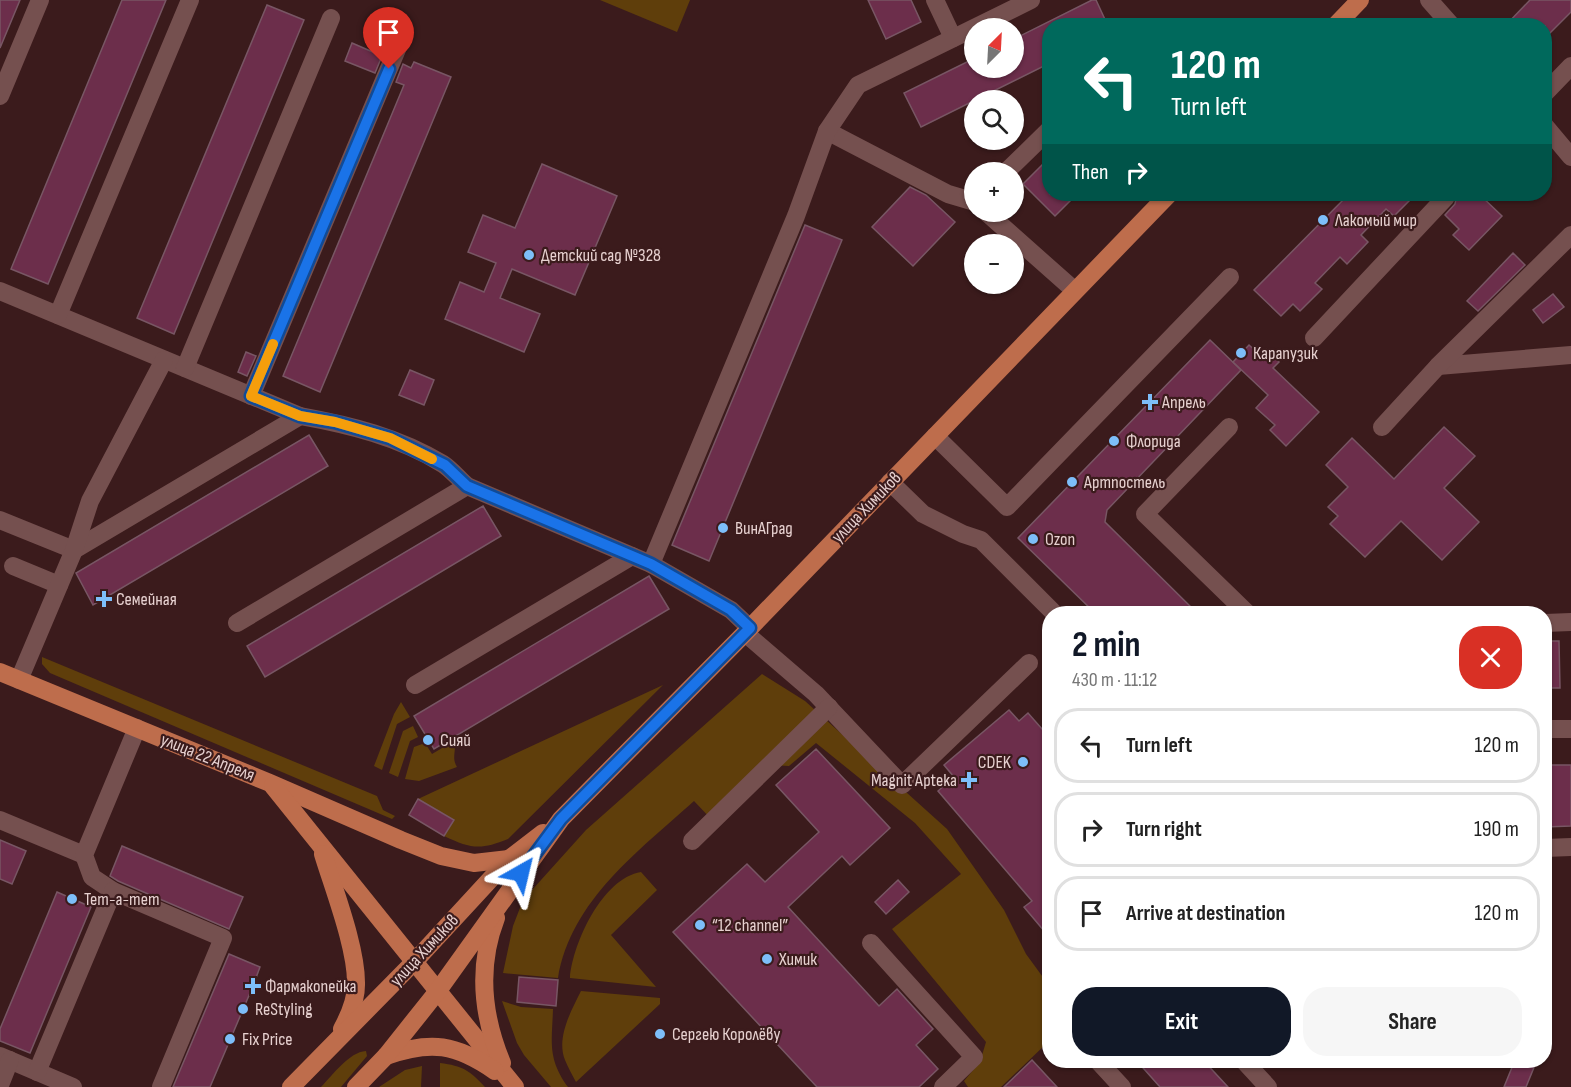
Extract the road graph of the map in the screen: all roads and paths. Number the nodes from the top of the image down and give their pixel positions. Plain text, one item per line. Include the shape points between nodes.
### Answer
1 (40, 0) edge
2 (190, 0) edge
3 (935, 0) edge
4 (1031, 0) edge
5 (1360, 0) edge
6 (1429, 0) edge
7 (331, 18) dead end
8 (1343, 18) edge
9 (1445, 18) edge
10 (953, 39) junction
11 (398, 47) dead end
12 (1571, 66) edge
13 (1552, 86) edge
14 (0, 96) edge
15 (827, 131) junction
16 (1552, 134) edge
17 (1042, 137) edge
18 (1571, 157) edge
19 (1016, 162) edge
20 (964, 199) edge
21 (1162, 201) edge
22 (1441, 201) edge
23 (997, 222) edge
24 (1571, 235) edge
25 (1230, 278) dead end
26 (1074, 290) junction
27 (0, 291) edge
28 (58, 315) junction
29 (1314, 338) dead end
30 (1571, 354) edge
31 (164, 360) junction
32 (1438, 366) junction
33 (185, 368) junction
34 (251, 396) junction
35 (300, 416) junction
36 (1229, 427) dead end
37 (1382, 427) dead end
38 (935, 436) junction
39 (890, 482) junction
40 (467, 486) junction
41 (0, 520) edge
42 (74, 550) junction
43 (632, 556) junction
44 (651, 564) junction
45 (13, 566) dead end
46 (59, 585) junction
47 (1047, 606) edge
48 (1240, 606) edge
49 (1571, 622) edge
50 (237, 623) dead end
51 (1552, 623) edge
52 (747, 630) junction
53 (1029, 663) dead end
54 (0, 672) edge
55 (20, 680) junction
56 (415, 685) dead end
57 (829, 707) junction
58 (137, 728) junction
59 (1552, 729) edge
60 (1571, 729) edge
61 (270, 783) junction
62 (561, 819) junction
63 (0, 820) edge
64 (692, 841) dead end
65 (320, 843) junction
66 (1571, 847) edge
67 (1552, 848) edge
68 (84, 855) junction
69 (509, 859) junction
70 (113, 891) junction
71 (503, 900) junction
72 (872, 943) dead end
73 (414, 961) junction
74 (437, 992) junction
75 (335, 1042) junction
76 (386, 1056) junction
77 (5, 1058) edge
78 (1104, 1068) edge
79 (1250, 1068) edge
80 (37, 1072) junction
81 (512, 1083) edge
82 (0, 1085) edge
83 (74, 1087) edge
84 (161, 1087) edge
85 (291, 1087) edge
86 (356, 1087) edge
87 (943, 1087) edge
88 (1122, 1087) edge
89 (1268, 1087) edge

1 - 14 lane
2 - 28 lane
3 - 10 lane
4 - 10 lane
5 - 8 main road
6 - 9 lane
7 - 33 lane
10 - 15 lane via 858,86
11 - 34 lane
12 - 13 lane
15 - 20 lane
15 - 44 lane via 796,216
16 - 18 lane
17 - 19 lane
21 - 26 main road, улица Химиков
22 - 29 lane
23 - 26 lane
24 - 32 lane
25 - 38 lane via 1007,507
26 - 38 main road, улица Химиков
27 - 28 lane
28 - 31 lane
30 - 32 lane
31 - 33 lane
31 - 42 lane via 90,501
32 - 37 lane
33 - 34 lane
34 - 35 lane
35 - 40 lane via 390,438 445,465
35 - 42 lane
36 - 48 lane via 1145,514
38 - 39 main road, улица Химиков
39 - 47 lane via 923,514 981,540
39 - 52 main road, улица Химиков
40 - 43 lane
40 - 50 lane
41 - 42 lane
42 - 46 lane
43 - 44 lane
43 - 56 lane
44 - 52 lane via 731,610
45 - 46 lane
46 - 55 lane
49 - 51 lane
52 - 57 lane
52 - 62 main road, улица Химиков
53 - 57 lane via 902,785
54 - 55 main road, улица 22 Апреля
55 - 58 main road, улица 22 Апреля
57 - 64 lane
58 - 61 main road, улица 22 Апреля
58 - 68 lane
59 - 60 lane
61 - 65 main road, улица 22 Апреля
61 - 69 main road via 441,856 474,863
62 - 69 main road, улица Химиков
62 - 71 main road, улица Химиков
63 - 68 lane
65 - 73 main road, улица 22 Апреля
65 - 75 main road via 355,962 352,1006
66 - 67 lane
68 - 70 lane via 92,877
69 - 73 main road, улица Химиков
70 - 80 lane
70 - 84 lane via 223,938
71 - 74 main road, улица Химиков
71 - 81 main road via 489,938 484,995 489,1026
72 - 87 lane via 974,1057
73 - 74 main road, улица 22 Апреля
73 - 75 main road, улица Химиков
74 - 76 main road, улица Химиков
74 - 81 main road, улица 22 Апреля
75 - 85 main road, улица Химиков
76 - 81 main road via 420,1046 440,1045 471,1056
76 - 86 main road, улица Химиков
77 - 80 lane
77 - 82 lane
78 - 88 lane
79 - 89 lane
80 - 83 lane

